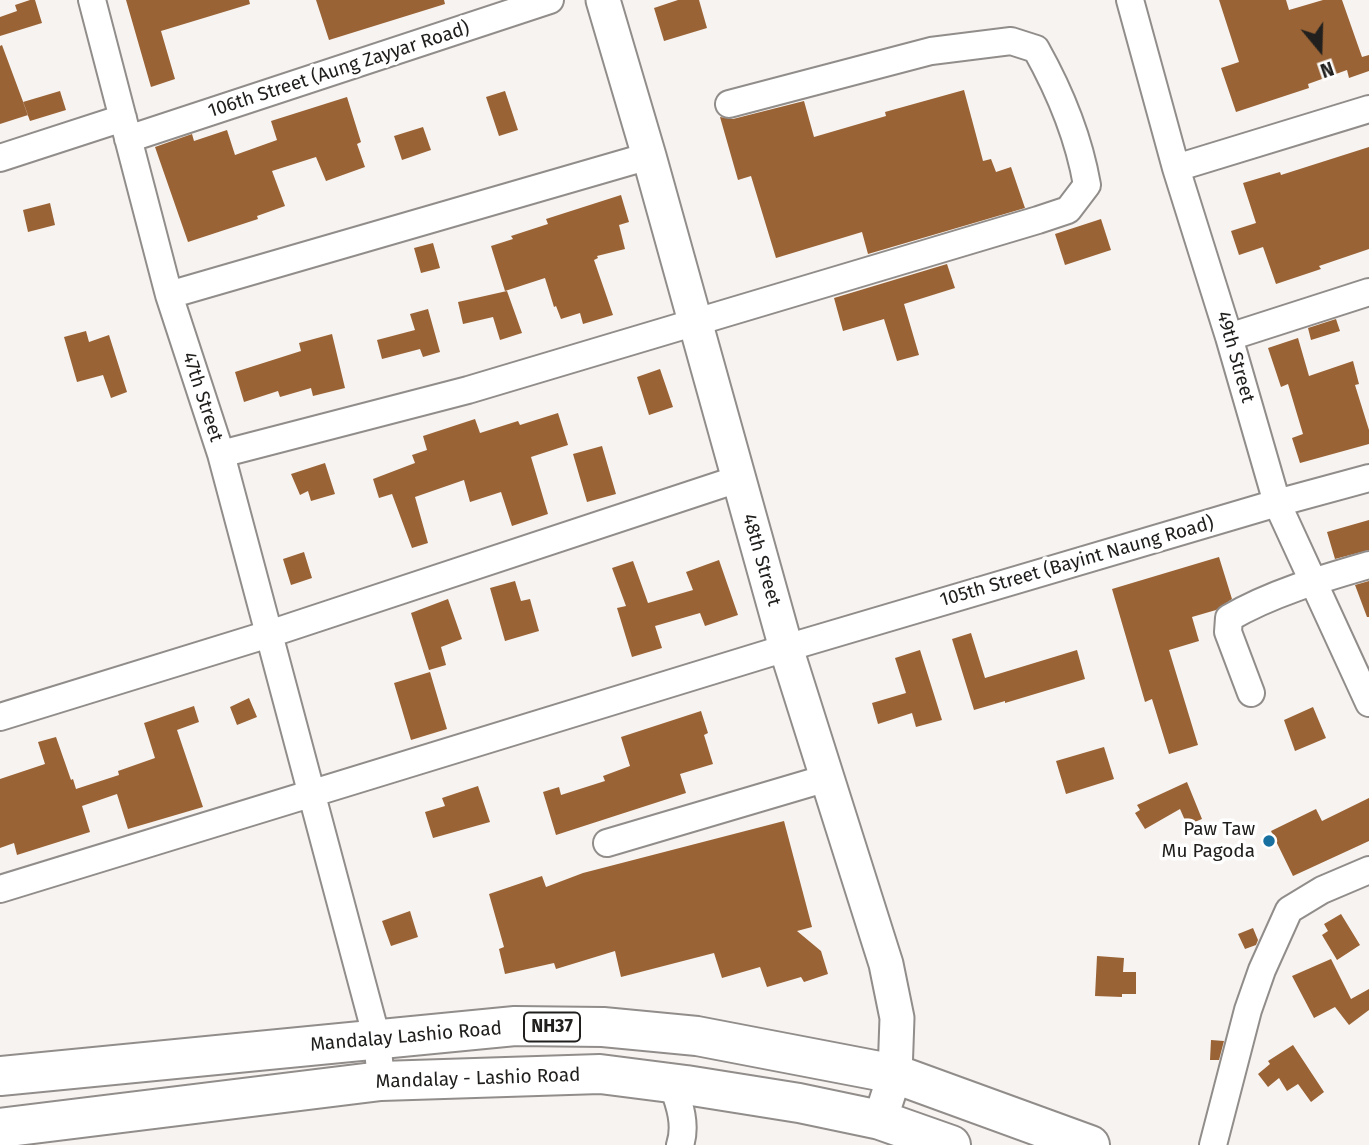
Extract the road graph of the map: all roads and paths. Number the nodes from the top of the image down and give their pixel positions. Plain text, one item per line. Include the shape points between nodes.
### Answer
1 (92, 0) edge
2 (550, 0) edge
3 (603, 0) edge
4 (1137, 2) edge
5 (729, 104) dead end
6 (1369, 109) edge
7 (125, 129) junction
8 (649, 156) junction
9 (0, 158) edge
10 (1176, 168) junction
11 (1369, 292) edge
12 (169, 295) junction
13 (695, 323) junction
14 (1229, 337) junction
15 (221, 454) junction
16 (1369, 478) edge
17 (738, 479) junction
18 (1277, 503) junction
19 (1369, 565) edge
20 (1313, 581) junction
21 (270, 634) junction
22 (786, 648) junction
23 (1251, 693) dead end
24 (1369, 704) edge
25 (0, 717) edge
26 (827, 778) junction
27 (310, 794) junction
28 (607, 843) dead end
29 (1369, 870) edge
30 (0, 889) edge
31 (480, 1030) junction
32 (377, 1039) junction
33 (739, 1045) junction
34 (40, 1072) junction
35 (895, 1074) junction
36 (0, 1076) edge
37 (483, 1079) junction
38 (380, 1081) junction
39 (672, 1083) junction
40 (724, 1091) junction
41 (880, 1120) junction
42 (49, 1121) junction
43 (0, 1128) edge
44 (680, 1145) edge
45 (951, 1145) edge
46 (1090, 1145) edge
47 (1213, 1145) edge

1 - 7 street, 47th Street
2 - 7 street, 106th Street (Aung Zayyar Road)
3 - 8 main road, 48th Street
4 - 10 street, 49th Street
5 - 13 street via 931,51 1011,41 1036,49 1049,72 1083,160 1087,186 1068,210
6 - 10 street
7 - 9 street, 106th Street (Aung Zayyar Road)
7 - 12 street, 47th Street
8 - 12 street
8 - 13 main road, 48th Street
10 - 14 street, 49th Street
11 - 14 street
12 - 15 street, 47th Street
13 - 15 street via 468,390
13 - 17 main road, 48th Street
14 - 18 street, 49th Street
15 - 21 street, 47th Street
16 - 18 street, 105th Street (Bayint Naung Road)
17 - 21 street
17 - 22 main road, 48th Street
18 - 20 street, 49th Street
18 - 22 street, 105th Street (Bayint Naung Road)
19 - 20 street
20 - 23 street via 1229,618 1227,632
20 - 24 street, 49th Street
21 - 25 street
21 - 27 street, 47th Street
22 - 26 main road, 48th Street
22 - 27 street, 105th Street (Bayint Naung Road)
26 - 28 street
26 - 35 main road, 48th Street via 886,964 897,1018
27 - 30 street, 105th Street (Bayint Naung Road)
27 - 32 street, 47th Street
29 - 47 street via 1289,910 1248,1010
31 - 32 highway, Mandalay Lashio Road / NH37
31 - 33 highway, Mandalay Lashio Road / NH37 via 603,1027
31 - 37 highway
32 - 34 highway, Mandalay Lashio Road / NH37
32 - 38 street, 47th Street
33 - 35 highway, Mandalay Lashio Road / NH37
33 - 40 highway
34 - 36 highway, Mandalay Lashio Road / NH37
34 - 42 highway
35 - 41 main road, 48th Street
35 - 46 highway, Mandalay Lashio Road / NH37
37 - 38 highway, Mandalay - Lashio Road
37 - 39 highway, Mandalay - Lashio Road via 600,1074
38 - 42 highway, Mandalay - Lashio Road
39 - 40 highway, Mandalay - Lashio Road
39 - 44 street via 682,1113
40 - 41 highway, Mandalay - Lashio Road
41 - 45 highway, Mandalay - Lashio Road
42 - 43 highway, Mandalay - Lashio Road

